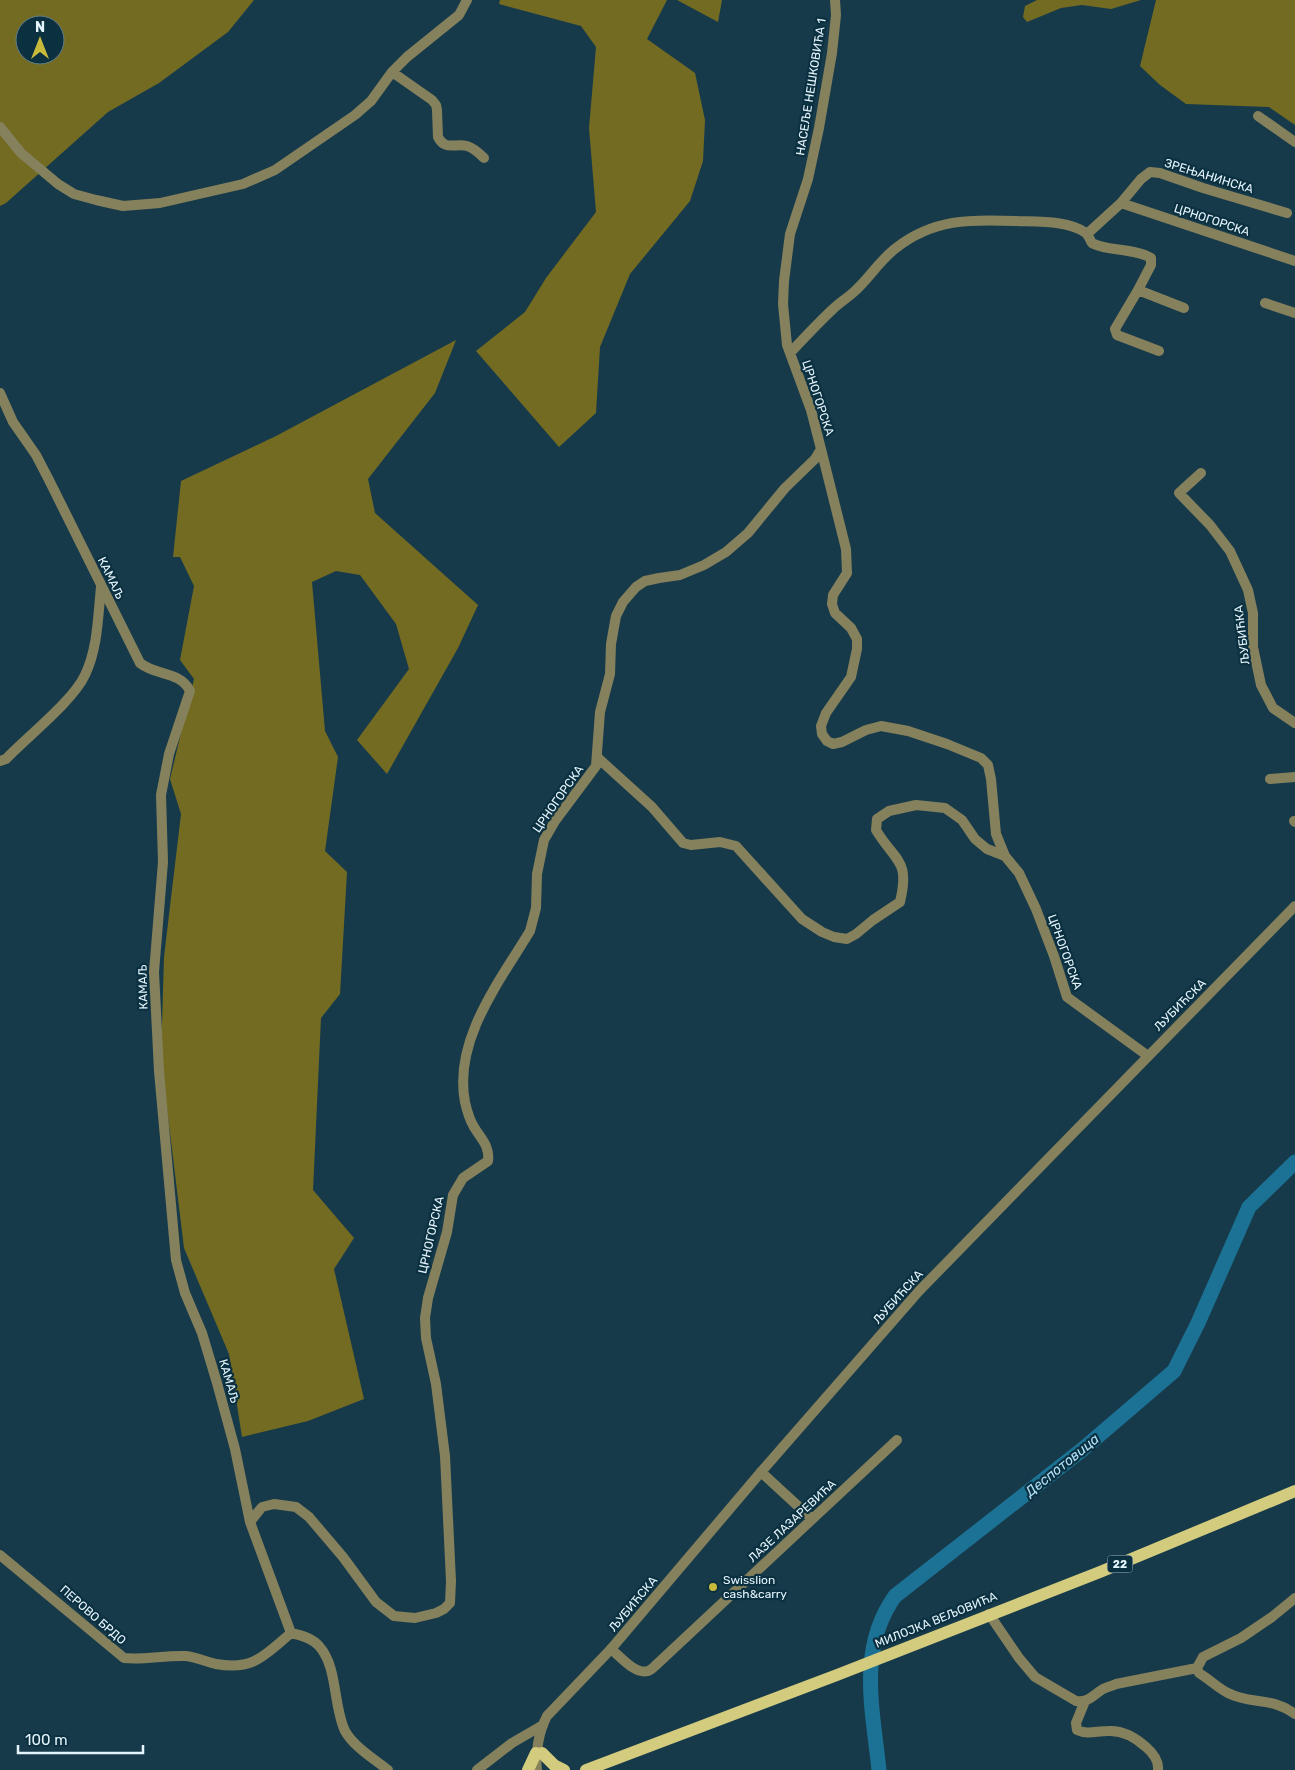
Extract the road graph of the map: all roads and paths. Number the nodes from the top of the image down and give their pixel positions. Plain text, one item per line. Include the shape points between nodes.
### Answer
1 (467, 0) edge
2 (835, 0) edge
3 (392, 72) junction
4 (1258, 116) dead end
5 (0, 127) edge
6 (1295, 142) edge
7 (484, 158) dead end
8 (1121, 203) junction
9 (1287, 213) dead end
10 (1086, 234) junction
11 (1295, 261) edge
12 (1138, 290) junction
13 (1265, 303) dead end
14 (1184, 308) dead end
15 (1295, 313) edge
16 (1159, 351) dead end
17 (790, 353) junction
18 (0, 393) edge
19 (821, 449) junction
20 (1200, 473) dead end
21 (101, 586) junction
22 (1295, 723) edge
23 (598, 758) junction
24 (0, 762) edge
25 (1295, 777) edge
26 (1270, 779) dead end
27 (1005, 856) junction
28 (1295, 906) edge
29 (1148, 1056) junction
30 (897, 1440) dead end
31 (761, 1472) junction
32 (1295, 1491) edge
33 (812, 1519) junction
34 (250, 1522) junction
35 (0, 1555) edge
36 (1295, 1598) edge
37 (988, 1614) junction
38 (291, 1633) junction
39 (611, 1649) junction
40 (1196, 1668) junction
41 (1085, 1700) junction
42 (1295, 1714) edge
43 (542, 1724) junction
44 (539, 1749) junction
45 (388, 1770) edge
46 (476, 1770) edge
47 (528, 1770) edge
48 (537, 1770) edge
49 (544, 1770) edge
50 (564, 1770) edge
51 (586, 1770) edge
52 (1158, 1770) edge

1 - 3 street via 459,15
2 - 17 street, НАСЕЉЕ НЕШКОВИЋА 1 via 832,53 819,128 808,179 790,234 784,281 785,328
3 - 5 street via 356,116 275,170 243,184 160,203 123,206 74,194 21,153
3 - 7 street via 436,105 441,142 446,146 467,146
4 - 6 street
8 - 9 street, ЗРЕЊАНИНСКА via 1141,179 1150,172 1160,172
8 - 10 street, ЗРЕЊАНИНСКА
8 - 11 street, ЦРНОГОРСКА
10 - 12 street, ЦРНОГОРСКА via 1092,243 1151,258 1151,265
10 - 17 street, ЦРНОГОРСКА via 1046,222 957,221 934,227 895,249
12 - 14 street
12 - 16 street via 1115,332
13 - 15 street
17 - 19 street, ЦРНОГОРСКА
18 - 21 street, КАМАЉ via 13,422 36,455
19 - 23 street, ЦРНОГОРСКА via 748,532 726,552 704,566 680,575 645,581 623,602 616,616 610,644 610,674 597,737
19 - 27 street via 847,559 847,572 833,595 832,604 835,613 851,628 857,649 851,677 826,714 821,726 822,734 833,744 881,726 947,744 981,758 988,765 996,834
20 - 22 street, ЉУБИЋКА via 1179,493 1230,551 1248,590 1253,613 1253,646 1261,685 1272,708
21 - 24 street via 95,638 85,676 55,712
21 - 34 street, КАМАЉ via 140,663 178,677 186,682 190,691 169,754 162,794 164,862 154,972 159,1071 176,1260 202,1332 236,1450
23 - 27 street via 652,807 683,843 720,842 736,846 802,919 834,937 846,939 856,934 900,902 903,868 876,830 877,819 889,811 916,806 945,808 962,820 975,839 987,849
23 - 34 street, ЦРНОГОРСКА via 596,766 544,840 536,874 534,921 484,1007 465,1065 465,1100 469,1118 485,1142 489,1155 488,1161 463,1178 453,1195 425,1318 445,1456 450,1603 436,1613 416,1618 394,1616 376,1602 310,1517 296,1507 274,1504 262,1507
25 - 26 street
27 - 29 street, ЦРНОГОРСКА via 1019,873 1036,908 1067,997
28 - 29 street, ЉУБИЋСКА
29 - 31 street, ЉУБИЋСКА via 919,1291
30 - 33 street, ЛАЗЕ ЛАЗАРЕВИЋА
31 - 33 street
31 - 39 street, ЉУБИЋСКА
32 - 37 main road, МИЛОЈКА ВЕЉОВИЋА / 22 via 1100,1572
33 - 39 street, ЛАЗЕ ЛАЗАРЕВИЋА via 648,1671 634,1668
34 - 38 street, КАМАЉ
35 - 38 street, ПЕРОВО БРДО via 124,1658 187,1656 216,1664 248,1664
36 - 40 street via 1241,1638 1202,1657
37 - 41 street via 1035,1677 1076,1701
37 - 51 main road, МИЛОЈКА ВЕЉОВИЋА / 22
38 - 45 street via 319,1645 327,1660 346,1731 351,1740
39 - 43 street, ЉУБИЋСКА
40 - 41 street via 1116,1684
40 - 42 street via 1229,1694 1276,1703
41 - 52 street via 1076,1723 1077,1730 1090,1734 1109,1730 1136,1738 1159,1763
43 - 44 street
43 - 46 street, ЉУБИЋСКА
44 - 47 main road
44 - 48 street
44 - 49 street
44 - 50 main road via 554,1765

